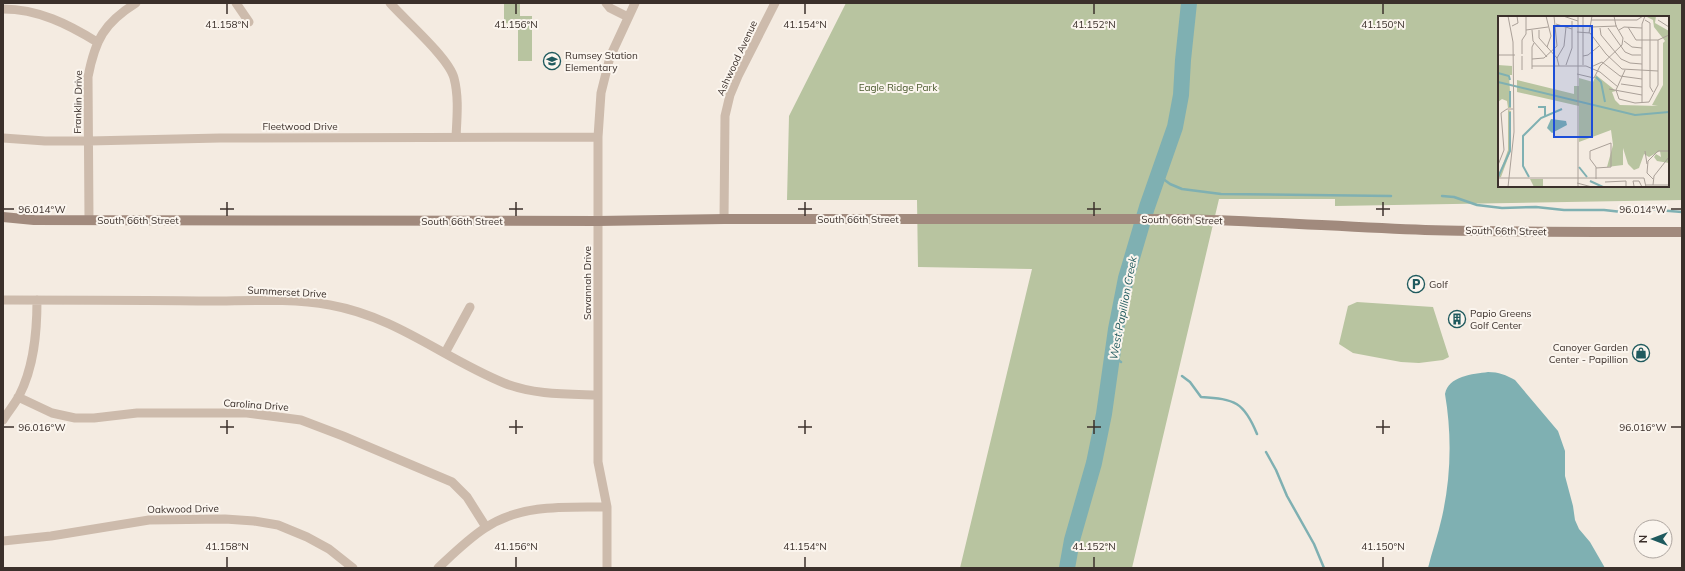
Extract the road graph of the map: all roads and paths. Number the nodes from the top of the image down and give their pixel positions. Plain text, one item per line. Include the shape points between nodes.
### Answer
1 (136, 3) edge
2 (236, 3) edge
3 (390, 3) edge
4 (606, 3) edge
5 (635, 3) edge
6 (774, 3) edge
7 (18, 6) edge
8 (3, 9) edge
9 (628, 17) junction
10 (249, 22) dead end
11 (97, 42) junction
12 (456, 137) junction
13 (598, 137) junction
14 (3, 138) edge
15 (89, 142) junction
16 (3, 217) edge
17 (724, 219) junction
18 (34, 220) junction
19 (89, 220) junction
20 (598, 221) junction
21 (3, 225) edge
22 (1682, 232) edge
23 (3, 300) edge
24 (37, 300) junction
25 (470, 307) dead end
26 (445, 353) junction
27 (598, 395) junction
28 (18, 397) junction
29 (3, 420) edge
30 (607, 507) junction
31 (486, 527) junction
32 (3, 541) edge
33 (353, 568) edge
34 (438, 568) edge
35 (607, 568) edge

1 - 11 street, Franklin Drive via 121,12
2 - 10 street
3 - 12 street via 445,60 454,77 457,100
4 - 9 street via 610,8
5 - 9 street, Savannah Drive
6 - 17 street, Ashwood Avenue via 738,76 725,116
7 - 8 street
7 - 11 street via 80,31
9 - 13 street, Savannah Drive via 610,56 603,86
11 - 15 street, Franklin Drive via 88,77
12 - 13 street, Fleetwood Drive
12 - 15 street, Fleetwood Drive via 220,138
13 - 20 street, Savannah Drive
14 - 15 street, Fleetwood Drive via 45,142
15 - 19 street, Franklin Drive
16 - 18 street, South 66th Street
17 - 20 street, South 66th Street
17 - 22 street, South 66th Street via 1181,219 1439,230
18 - 19 street, South 66th Street
18 - 21 street, South 66th Street
19 - 20 street, South 66th Street
20 - 27 street, Savannah Drive
23 - 24 street, Summerset Drive
24 - 26 street, Summerset Drive via 262,301 330,305 384,321
24 - 28 street via 33,353 28,374
25 - 26 street
26 - 27 street, Summerset Drive via 505,383 541,392
27 - 30 street, Savannah Drive via 598,462
28 - 29 street
28 - 31 street, Carolina Drive via 52,413 75,418 137,413 247,413 301,420 452,482 467,497
30 - 31 street via 532,510 514,514
30 - 35 street, Savannah Drive
31 - 34 street
32 - 33 street, Oakwood Drive via 149,520 254,521 278,525 306,536 329,549

